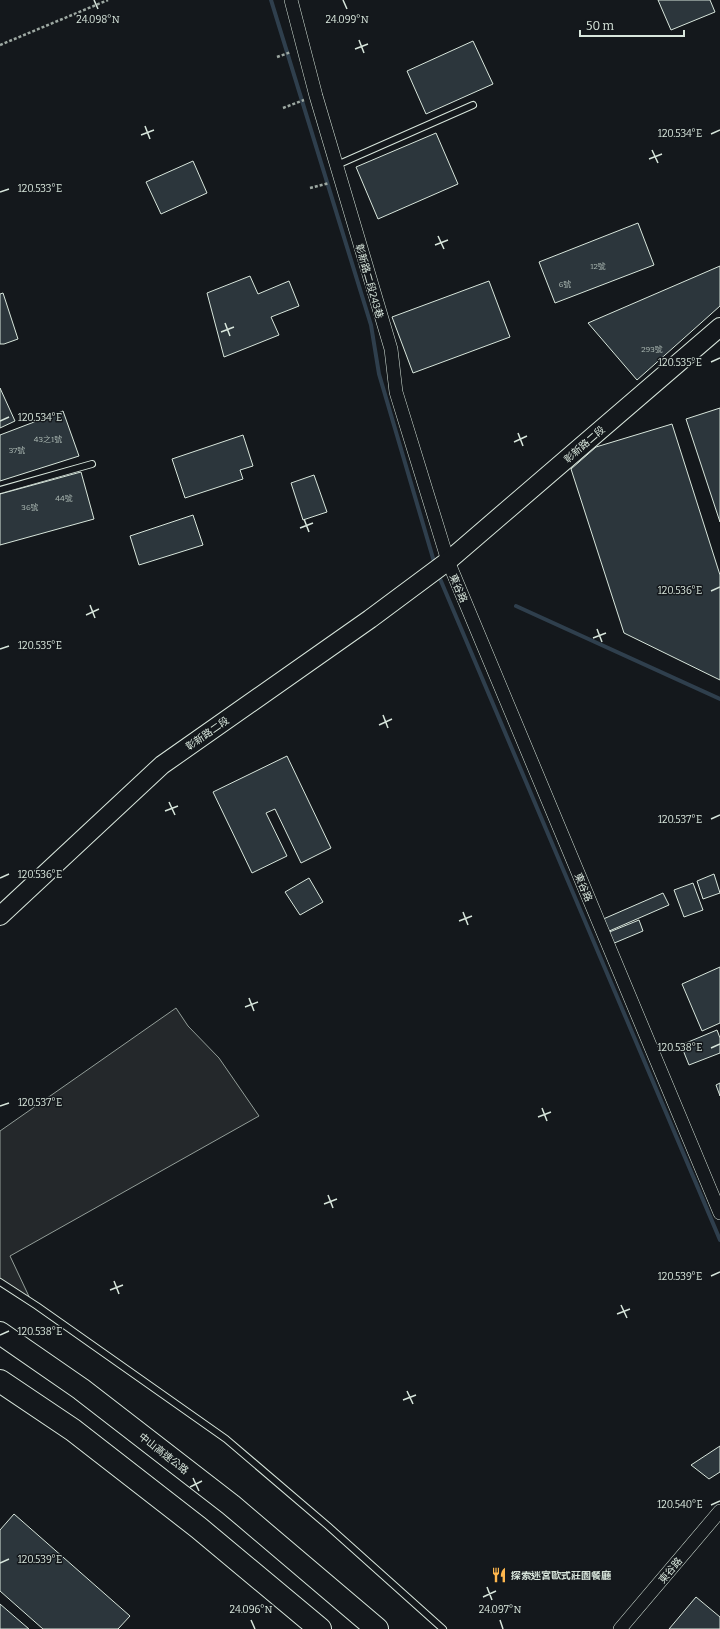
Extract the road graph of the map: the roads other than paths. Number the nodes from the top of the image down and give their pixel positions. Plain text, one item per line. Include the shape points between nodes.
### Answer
1 (291, 0) edge
2 (473, 105) dead end
3 (336, 165) junction
4 (720, 327) edge
5 (92, 464) dead end
6 (0, 490) edge
7 (448, 561) junction
8 (0, 916) edge
9 (720, 1213) edge
10 (0, 1282) edge
11 (0, 1333) edge
12 (0, 1381) edge
13 (720, 1511) edge
14 (320, 1629) edge
15 (377, 1629) edge
16 (443, 1629) edge
17 (620, 1629) edge

1 - 3 street, 彰新路二段243巷
2 - 3 lane
3 - 7 street, 彰新路二段243巷 via 391,349 396,392
4 - 7 street, 彰新路二段
5 - 6 lane
7 - 8 street, 彰新路二段 via 162,765
7 - 9 street, 東谷路
10 - 16 lane via 226,1439
11 - 15 highway, 中山高速公路 via 81,1389 231,1505
12 - 14 highway via 79,1435 199,1528
13 - 17 street, 東谷路

